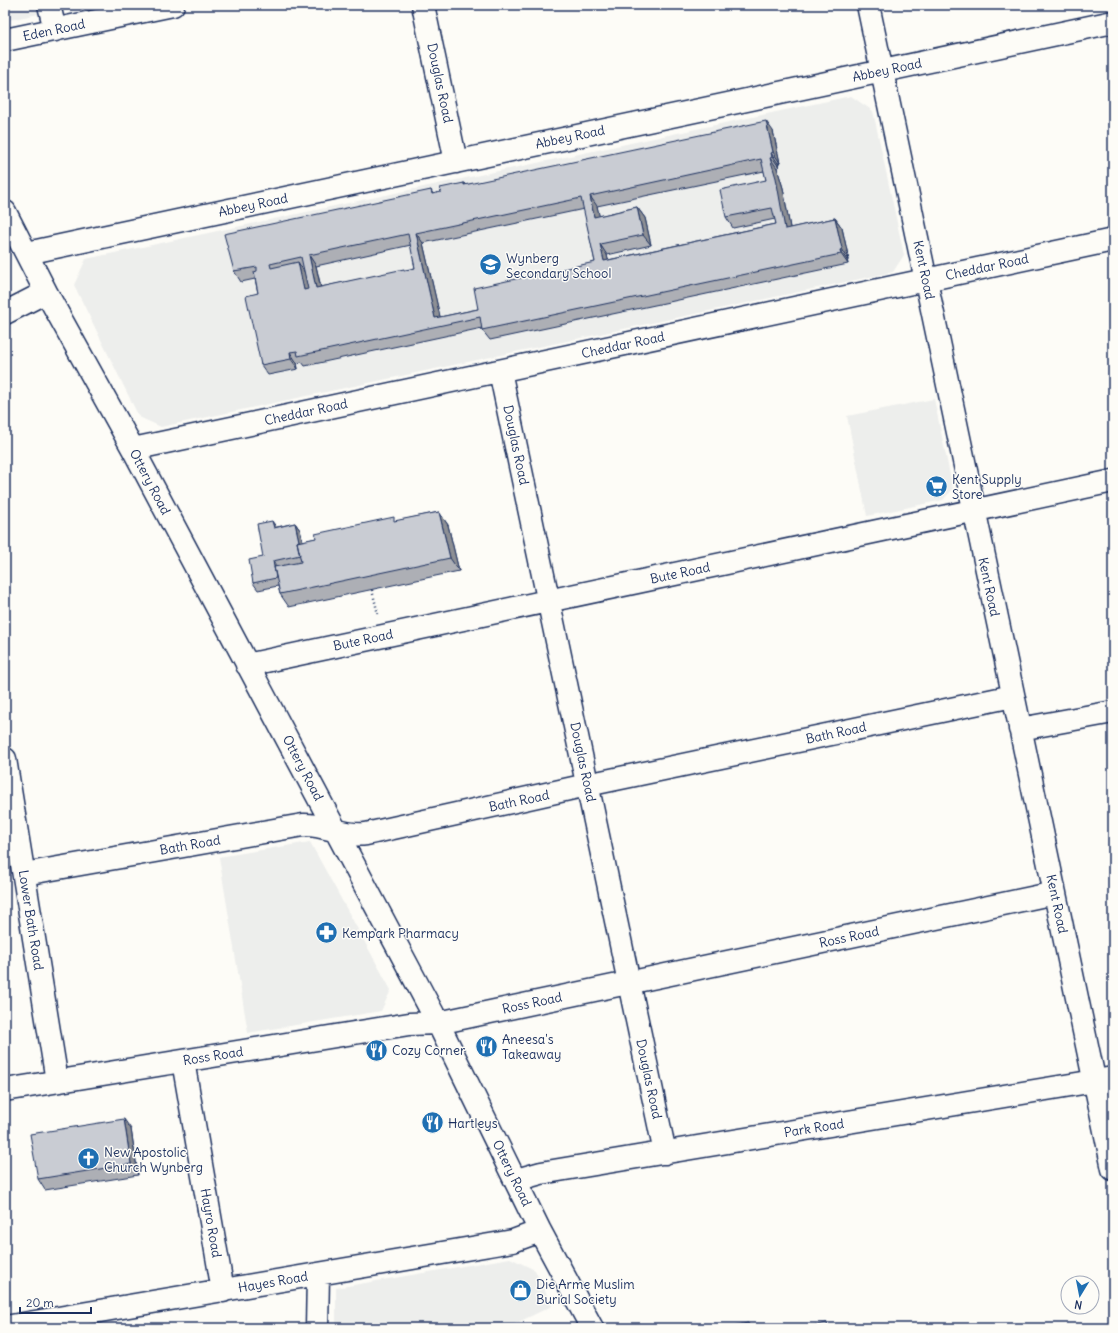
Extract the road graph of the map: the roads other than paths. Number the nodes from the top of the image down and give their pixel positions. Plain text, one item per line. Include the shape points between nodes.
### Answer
1 (49, 5) edge
2 (173, 5) edge
3 (423, 5) edge
4 (868, 5) edge
5 (1113, 22) edge
6 (55, 30) junction
7 (5, 40) edge
8 (882, 71) junction
9 (456, 162) junction
10 (5, 212) edge
11 (1113, 240) edge
12 (27, 253) junction
13 (926, 280) junction
14 (46, 292) junction
15 (5, 313) edge
16 (500, 371) junction
17 (133, 449) junction
18 (1113, 481) edge
19 (973, 511) junction
20 (549, 601) junction
21 (247, 665) junction
22 (1013, 696) junction
23 (1113, 712) edge
24 (1020, 729) junction
25 (5, 759) edge
26 (587, 785) junction
27 (336, 830) junction
28 (24, 874) junction
29 (1055, 893) junction
30 (630, 983) junction
31 (438, 1023) junction
32 (183, 1061) junction
33 (1104, 1080) edge
34 (57, 1081) junction
35 (6, 1098) edge
36 (664, 1152) junction
37 (1113, 1169) edge
38 (516, 1180) junction
39 (540, 1231) junction
40 (318, 1274) junction
41 (222, 1291) junction
42 (57, 1323) edge
43 (5, 1327) edge
44 (317, 1328) edge
45 (592, 1328) edge

1 - 6 street
2 - 6 street, Eden Road
3 - 9 street, Douglas Road
4 - 8 street, Kent Road
5 - 8 street, Abbey Road
6 - 7 street, Eden Road
8 - 9 street, Abbey Road
8 - 13 street, Kent Road
9 - 12 street, Abbey Road
10 - 12 street, Ottery Road
11 - 13 street, Cheddar Road
12 - 14 street, Ottery Road
13 - 16 street, Cheddar Road
13 - 19 street, Kent Road
14 - 15 street
14 - 17 street, Ottery Road
16 - 17 street, Cheddar Road
16 - 20 street, Douglas Road
17 - 21 street, Ottery Road
18 - 19 street, Bute Road
19 - 20 street, Bute Road
19 - 22 street, Kent Road
20 - 21 street, Bute Road
20 - 26 street, Douglas Road
21 - 27 street, Ottery Road
22 - 24 street, Kent Road
22 - 26 street, Bath Road
23 - 24 street
24 - 29 street, Kent Road
25 - 28 street, Lower Bath Road
26 - 27 street, Bath Road via 366,834 352,835
26 - 30 street, Douglas Road
27 - 28 street, Bath Road via 317,825 299,825
27 - 31 street, Ottery Road
28 - 34 street, Lower Bath Road
29 - 30 street, Ross Road
29 - 33 street, Kent Road
30 - 31 street, Ross Road
30 - 36 street, Douglas Road
31 - 32 street, Ross Road via 409,1024
31 - 38 street, Ottery Road
32 - 34 street, Ross Road via 141,1076
32 - 41 street, Hayro Road
33 - 36 street, Park Road
33 - 37 street, Kent Road
34 - 35 street, Ross Road
36 - 38 street, Park Road via 541,1173
38 - 39 street, Ottery Road
39 - 40 street, Hayes Road via 513,1241
39 - 45 street, Ottery Road
40 - 41 street, Hayes Road
40 - 44 street
41 - 42 street, Hayes Road
42 - 43 street, Hayes Road

